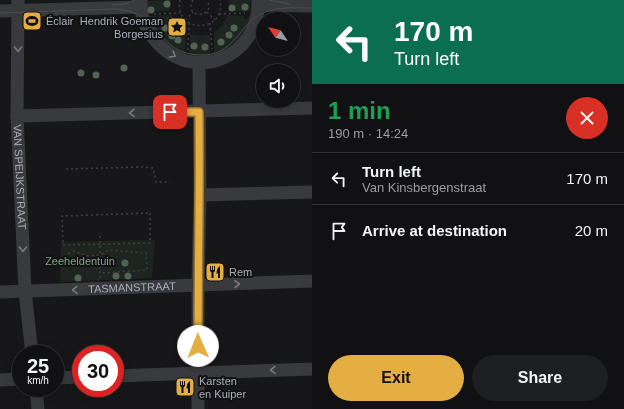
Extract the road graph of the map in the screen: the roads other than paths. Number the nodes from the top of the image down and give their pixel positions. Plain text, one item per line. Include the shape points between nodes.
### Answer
1 (18, 5) edge
2 (258, 6) edge
3 (312, 6) edge
4 (141, 7) edge
5 (0, 11) edge
6 (194, 63) junction
7 (312, 108) edge
8 (199, 112) junction
9 (18, 116) junction
10 (312, 192) edge
11 (200, 195) junction
12 (312, 281) edge
13 (198, 285) junction
14 (25, 291) junction
15 (0, 292) edge
16 (31, 345) edge
17 (312, 369) edge
18 (199, 374) junction
19 (124, 376) edge
20 (12, 379) edge
21 (0, 380) edge
22 (37, 397) edge
23 (38, 409) edge
24 (198, 409) edge

1 - 4 street
1 - 5 street
1 -> 9 street, VAN SPEIJKSTRAAT
2 - 3 street
2 - 6 street via 254,26 241,46 222,59
4 -> 6 street via 150,33 159,45 168,53
6 - 8 street
7 - 8 street
8 -> 9 street
8 - 11 street
9 -> 14 street, VAN SPEIJKSTRAAT
10 - 11 street
11 - 13 street
13 -> 12 street, TASMANSTRAAT
13 -> 14 street, TASMANSTRAAT
13 - 18 street
14 - 15 street, TASMANSTRAAT
14 - 16 street, VAN SPEIJKSTRAAT
17 -> 18 street
18 - 19 street
18 - 24 street
20 - 21 street
22 - 23 street

